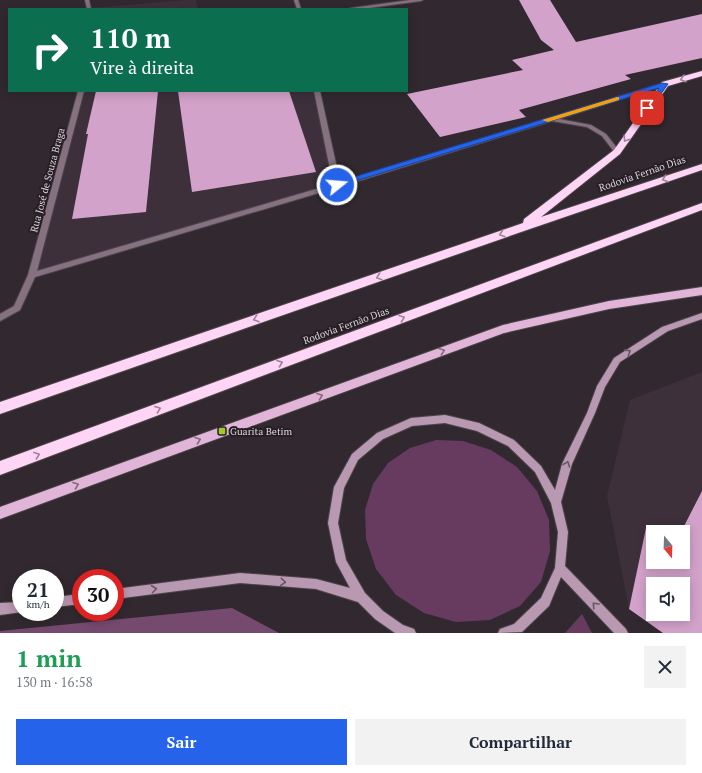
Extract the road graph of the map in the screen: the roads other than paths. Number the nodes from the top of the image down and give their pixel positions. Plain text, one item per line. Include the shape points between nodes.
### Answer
1 (422, 0) edge
2 (359, 8) edge
3 (702, 73) edge
4 (665, 84) junction
5 (81, 92) edge
6 (317, 92) edge
7 (550, 119) junction
8 (617, 152) junction
9 (702, 167) edge
10 (337, 185) junction
11 (702, 206) edge
12 (520, 228) junction
13 (32, 275) junction
14 (702, 291) edge
15 (702, 316) edge
16 (0, 318) edge
17 (0, 408) edge
18 (0, 468) edge
19 (556, 502) junction
20 (0, 513) edge
21 (560, 568) junction
22 (124, 593) edge
23 (361, 598) junction
24 (12, 608) edge
25 (0, 609) edge
26 (410, 633) edge
27 (504, 633) edge
28 (622, 633) edge

1 - 2 street
3 -> 4 highway
4 - 7 street
4 -> 8 highway
5 - 13 street, Rua José de Souza Braga
6 - 10 street
7 - 8 street via 589,126 604,135
7 - 10 street
8 - 12 highway
9 -> 12 highway, Rodovia Fernão Dias
10 - 13 street
18 -> 11 highway, Rodovia Fernão Dias
12 -> 17 highway, Rodovia Fernão Dias
13 - 16 street, Rua José de Souza Braga via 18,308
20 -> 14 main road via 503,328 610,305
19 -> 15 main road via 567,464 601,386 617,360 664,329
19 - 21 main road via 563,532
19 - 23 main road via 538,469 511,443 479,427 445,419 411,422 380,436 355,457 339,487 333,524 341,562
21 - 27 main road via 545,602 518,628
28 -> 21 main road
22 -> 23 main road via 240,578 316,584
23 - 26 main road via 379,615 400,630
24 - 25 main road

